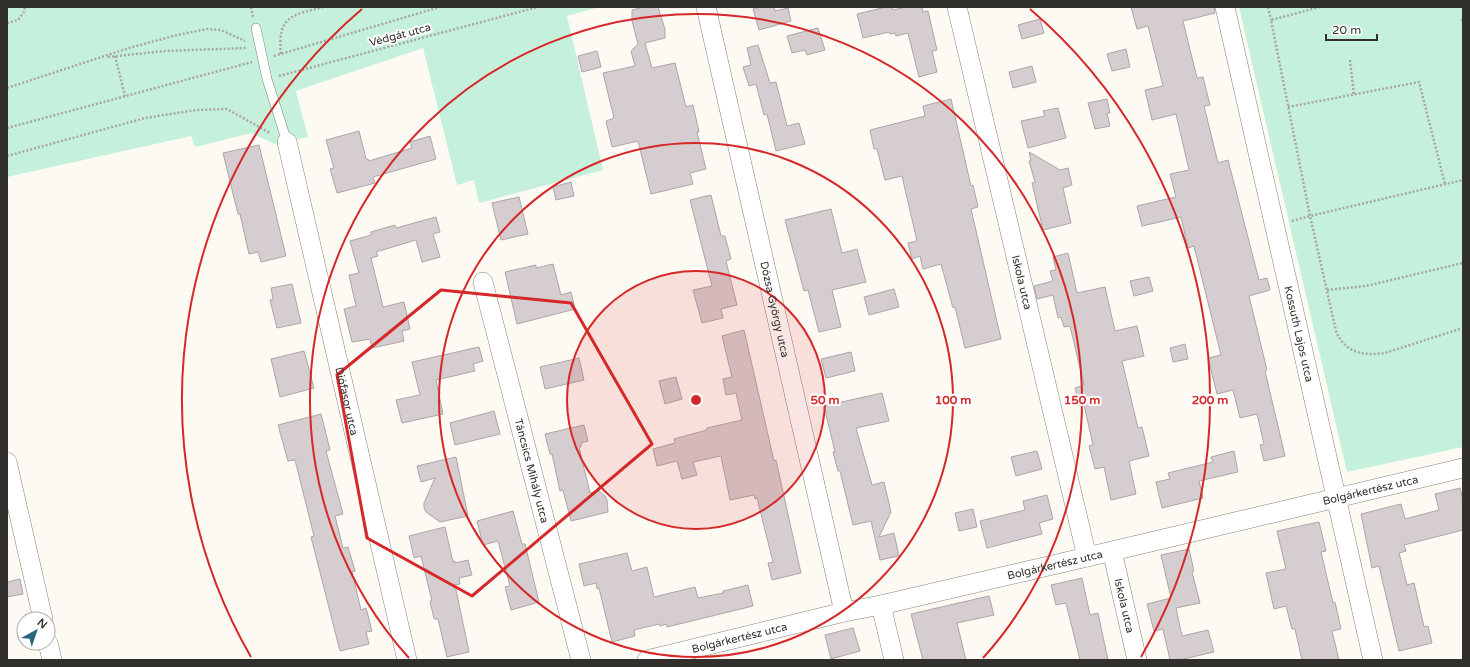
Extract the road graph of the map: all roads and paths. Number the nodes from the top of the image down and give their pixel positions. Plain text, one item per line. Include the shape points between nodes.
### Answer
1 (25, 7) edge
2 (324, 7) edge
3 (440, 7) edge
4 (538, 7) edge
5 (706, 7) edge
6 (957, 7) edge
7 (1225, 7) edge
8 (1268, 7) edge
9 (1320, 7) edge
10 (1462, 19) dead end
11 (1271, 20) junction
12 (7, 23) edge
13 (1463, 23) edge
14 (256, 28) dead end
15 (261, 54) junction
16 (281, 54) junction
17 (115, 56) junction
18 (104, 57) junction
19 (1350, 60) dead end
20 (267, 79) junction
21 (7, 88) edge
22 (1354, 95) junction
23 (125, 96) junction
24 (1288, 107) junction
25 (7, 128) edge
26 (287, 142) junction
27 (7, 156) edge
28 (1463, 180) edge
29 (1445, 184) junction
30 (1310, 216) junction
31 (1291, 221) dead end
32 (1463, 263) edge
33 (483, 282) dead end
34 (1327, 290) junction
35 (1463, 328) edge
36 (7, 462) edge
37 (1463, 468) edge
38 (1337, 498) junction
39 (1112, 551) junction
40 (1087, 557) junction
41 (881, 605) junction
42 (41, 611) edge
43 (844, 612) junction
44 (407, 660) edge
45 (581, 660) edge
46 (647, 660) edge
47 (894, 660) edge
48 (1137, 660) edge
49 (1373, 660) edge

1 - 12 path via 18,20
2 - 16 path via 296,14 284,23 281,31
3 - 16 path
4 - 20 path, Védgát utca
5 - 43 street, Dózsa György utca
6 - 40 street, Iskola utca
7 - 38 street, Kossuth Lajos utca
8 - 11 path
9 - 11 path
10 - 13 path
11 - 24 path
14 - 15 lane
15 - 16 path
15 - 17 path via 248,48 227,48
15 - 18 path via 233,34 207,29
15 - 20 lane
15 - 23 path
17 - 18 path
17 - 23 path
18 - 21 path
19 - 22 path
20 - 26 lane
22 - 24 path
22 - 29 path via 1419,82
23 - 25 path
24 - 30 path
26 - 27 path via 226,110 196,110 145,118
26 - 44 street, Diófasor utca
28 - 29 path
29 - 30 path
30 - 31 path
30 - 34 path
32 - 34 path via 1366,286
33 - 45 street, Táncsics Mihály utca
34 - 35 path via 1340,341 1362,354 1385,353
36 - 42 street
37 - 38 street, Bolgárkertész utca
38 - 39 street, Bolgárkertész utca
38 - 49 street, Kossuth Lajos utca
39 - 40 street, Bolgárkertész utca
39 - 48 street, Iskola utca
40 - 41 street, Bolgárkertész utca
41 - 43 street, Bolgárkertész utca
41 - 47 street
43 - 46 street, Bolgárkertész utca

